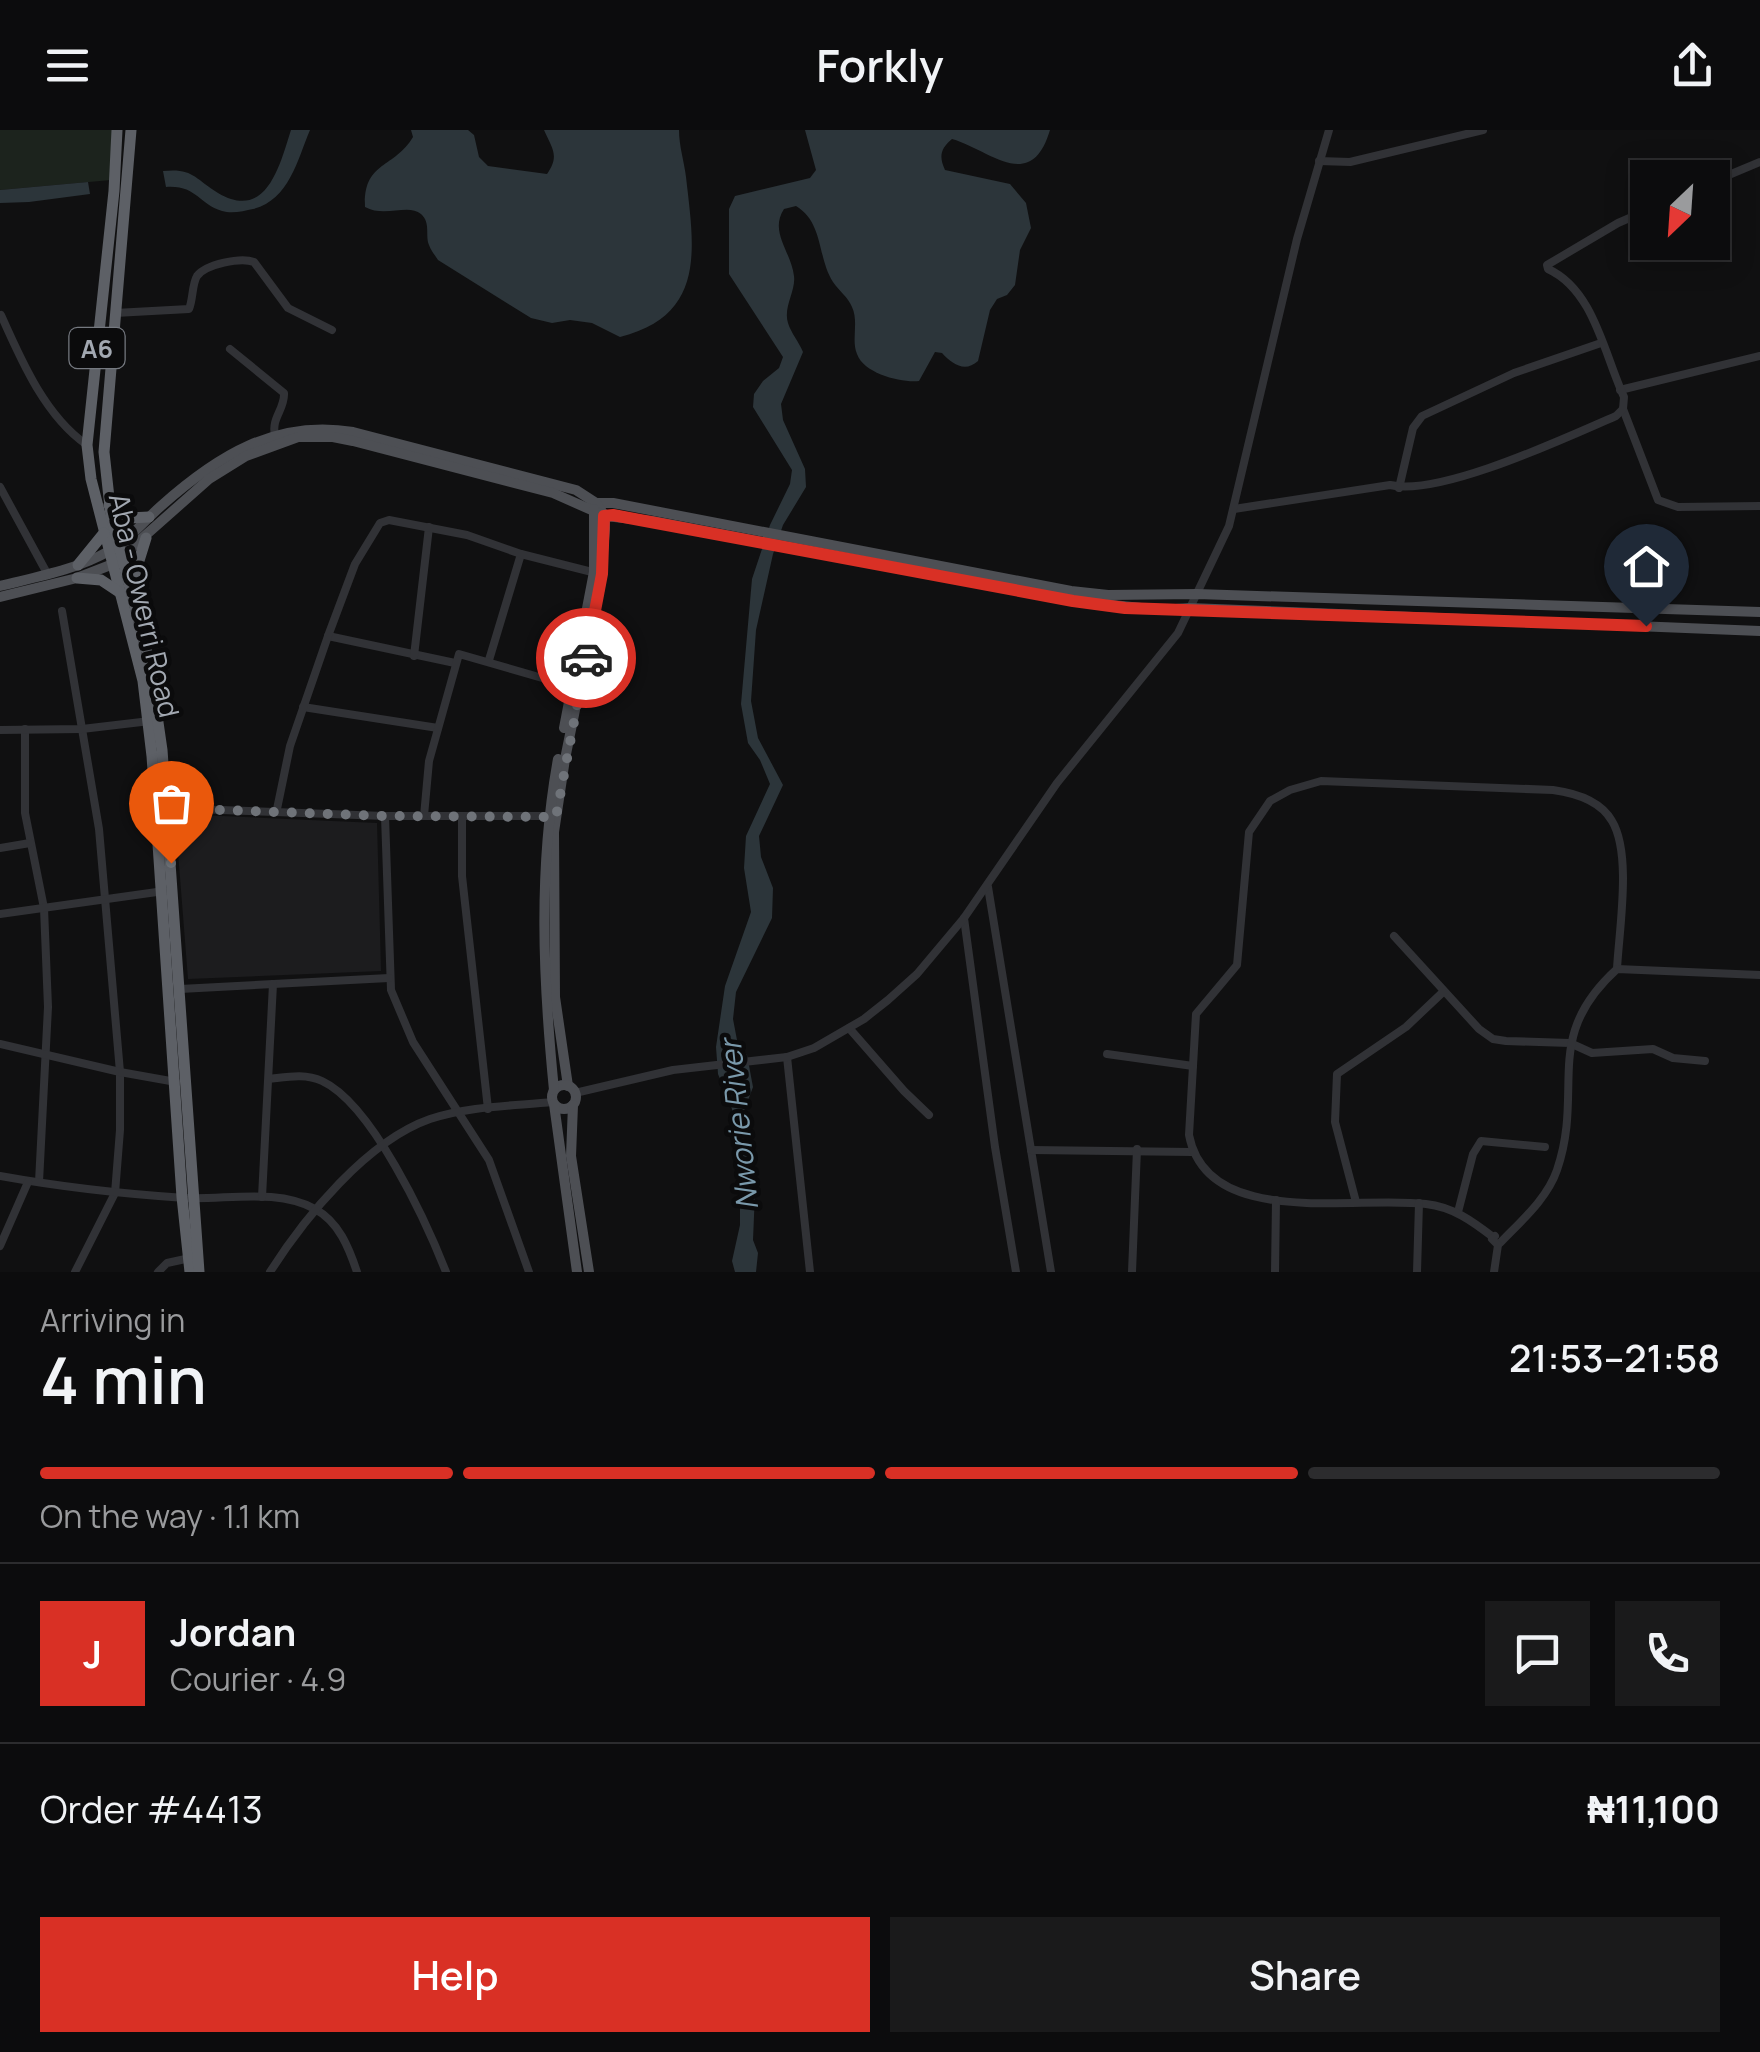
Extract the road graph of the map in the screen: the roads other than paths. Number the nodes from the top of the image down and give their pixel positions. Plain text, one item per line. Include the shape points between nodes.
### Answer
1 (117, 130) edge
2 (131, 130) edge
3 (1329, 130) edge
4 (1484, 130) edge
5 (1319, 161) junction
6 (1760, 164) edge
7 (1730, 175) edge
8 (1630, 218) edge
9 (115, 313) junction
10 (1, 315) edge
11 (332, 330) dead end
12 (1601, 343) junction
13 (230, 348) dead end
14 (1760, 356) edge
15 (1620, 390) junction
16 (1623, 410) junction
17 (275, 435) junction
18 (87, 445) junction
19 (0, 487) edge
20 (1399, 488) junction
21 (110, 505) junction
22 (1760, 506) edge
23 (1234, 510) junction
24 (598, 511) junction
25 (149, 517) junction
26 (428, 527) junction
27 (104, 533) junction
28 (146, 538) junction
29 (797, 544) junction
30 (116, 554) junction
31 (521, 554) junction
32 (78, 571) junction
33 (598, 573) junction
34 (48, 574) junction
35 (0, 586) edge
36 (126, 590) junction
37 (1196, 594) junction
38 (0, 597) edge
39 (1190, 608) junction
40 (62, 611) dead end
41 (1760, 612) edge
42 (1760, 631) edge
43 (328, 636) junction
44 (414, 656) junction
45 (489, 660) junction
46 (455, 663) junction
47 (576, 687) junction
48 (303, 707) junction
49 (153, 720) junction
50 (438, 728) junction
51 (26, 729) junction
52 (82, 729) junction
53 (0, 730) edge
54 (162, 808) junction
55 (277, 810) junction
56 (385, 816) junction
57 (424, 816) junction
58 (462, 817) junction
59 (552, 817) junction
60 (30, 843) junction
61 (0, 848) edge
62 (988, 885) junction
63 (168, 891) junction
64 (107, 900) junction
65 (44, 908) junction
66 (0, 914) edge
67 (964, 918) junction
68 (1394, 936) dead end
69 (1617, 968) junction
70 (1760, 975) edge
71 (390, 978) junction
72 (272, 984) junction
73 (180, 989) junction
74 (1444, 992) junction
75 (849, 1028) junction
76 (1570, 1043) junction
77 (0, 1044) edge
78 (1107, 1054) dead end
79 (47, 1055) junction
80 (787, 1057) junction
81 (1706, 1061) dead end
82 (1194, 1066) junction
83 (120, 1072) junction
84 (269, 1080) junction
85 (176, 1082) junction
86 (572, 1094) junction
87 (554, 1099) junction
88 (488, 1109) junction
89 (460, 1112) junction
90 (929, 1115) dead end
91 (384, 1145) junction
92 (1137, 1148) junction
93 (1545, 1148) dead end
94 (1031, 1150) junction
95 (1192, 1152) junction
96 (0, 1176) edge
97 (28, 1182) junction
98 (39, 1182) junction
99 (115, 1193) junction
100 (262, 1197) junction
101 (187, 1198) junction
102 (1276, 1200) junction
103 (1356, 1202) junction
104 (1419, 1204) junction
105 (316, 1210) junction
106 (1458, 1212) junction
107 (1497, 1241) junction
108 (0, 1246) edge
109 (190, 1265) edge
110 (75, 1272) edge
111 (158, 1272) edge
112 (199, 1272) edge
113 (270, 1272) edge
114 (357, 1272) edge
115 (446, 1272) edge
116 (529, 1272) edge
117 (578, 1272) edge
118 (590, 1272) edge
119 (810, 1272) edge
120 (1016, 1272) edge
121 (1051, 1272) edge
122 (1132, 1272) edge
123 (1275, 1272) edge
124 (1417, 1272) edge
125 (1494, 1272) edge

1 - 18 highway, Aba - Owerri Road / A6
2 - 9 highway, Aba - Owerri Road / A6
3 - 5 street
4 - 5 street via 1350,162
5 - 23 street
6 - 7 street
8 - 12 street via 1547,264 1590,309
9 - 11 street via 189,309 201,272 246,259 288,308
9 - 21 highway, Aba - Owerri Road / A6 via 104,424
10 - 18 street via 34,382
12 - 15 street
12 - 20 street via 1514,373 1422,416
13 - 17 street via 284,393
14 - 15 street
15 - 16 street
16 - 20 street via 1517,458
16 - 22 street via 1658,500 1678,507
17 - 24 main road via 308,428 353,432 566,487
17 - 25 main road via 210,467
18 - 27 highway, Aba - Owerri Road / A6
19 - 34 street
20 - 23 street
21 - 25 highway via 129,518
21 - 30 highway, Aba - Owerri Road / A6
23 - 37 street
24 - 28 main road via 554,492 334,436 298,437 226,467
24 - 29 main road
24 - 33 main road
25 - 30 main road
26 - 31 street
26 - 43 street via 380,522 355,564
26 - 44 street
27 - 30 highway, Aba - Owerri Road / A6
27 - 32 highway
28 - 30 main road
28 - 36 highway
29 - 37 main road via 1108,595
29 - 39 main road via 1073,601
30 - 32 main road
30 - 36 highway, Aba - Owerri Road / A6
31 - 33 street
31 - 45 street
32 - 34 main road
32 - 36 highway
32 - 38 main road
33 - 47 main road
34 - 35 main road
36 - 49 highway, Aba - Owerri Road / A6 via 149,660
37 - 39 street
37 - 41 main road
39 - 42 main road
39 - 62 street
40 - 52 street
43 - 44 street
43 - 48 street
44 - 46 street
45 - 46 street via 463,653
45 - 47 street
46 - 50 street
47 - 59 main road
48 - 50 street
48 - 55 street
49 - 52 street
49 - 54 highway, Aba - Owerri Road / A6
50 - 57 street
51 - 52 street
51 - 53 street
51 - 60 street
52 - 64 street
54 - 55 street
54 - 63 highway, Aba - Owerri Road / A6
55 - 56 street
56 - 57 street
56 - 71 street
57 - 58 street
58 - 59 street
58 - 88 street via 462,876
59 - 86 main road via 554,997
59 - 87 main road via 544,969
60 - 61 street
60 - 65 street
62 - 67 street
62 - 94 street
63 - 64 street
63 - 73 highway, Aba - Owerri Road / A6
63 - 85 highway, Aba - Owerri Road / A6
64 - 65 street
64 - 83 street
65 - 66 street
65 - 79 street
67 - 75 street via 917,974
67 - 120 street
68 - 74 street
69 - 70 street
69 - 76 street via 1584,1004
69 - 82 street via 1621,854 1615,825 1579,794 1320,781 1270,801 1249,832 1237,965 1196,1014
71 - 72 street
71 - 89 street via 408,1034
72 - 73 street
72 - 84 street
73 - 101 highway, Aba - Owerri Road / A6
74 - 76 street via 1492,1039
74 - 103 street via 1336,1074 1334,1122
75 - 80 street
75 - 90 street
76 - 81 street via 1592,1052 1653,1050
76 - 107 street via 1557,1170 1549,1189
77 - 79 street
78 - 82 street
79 - 83 street
79 - 98 street
80 - 86 street via 674,1070
80 - 119 street
82 - 95 street
83 - 85 street
83 - 99 street
84 - 91 street via 308,1076 324,1082
84 - 100 street
85 - 101 highway, Aba - Owerri Road / A6
86 - 87 main road via 560,1085
86 - 87 main road via 565,1109
86 - 118 main road via 572,1156
87 - 88 street
87 - 117 main road
88 - 89 street
89 - 91 street via 415,1125
89 - 116 street via 492,1166
91 - 105 street
91 - 115 street
92 - 94 street
92 - 95 street
92 - 122 street
93 - 106 street via 1481,1141
94 - 121 street
95 - 102 street via 1222,1184
96 - 97 street
97 - 98 street
97 - 108 street
98 - 99 street
99 - 101 street
99 - 110 street
100 - 101 street
100 - 105 street via 288,1198
101 - 109 highway, Aba - Owerri Road / A6
101 - 112 highway, Aba - Owerri Road / A6
102 - 103 street
102 - 123 street
103 - 104 street
104 - 106 street
104 - 124 street
105 - 113 street
105 - 114 street via 345,1241
106 - 107 street
107 - 125 street
109 - 111 street via 167,1262

